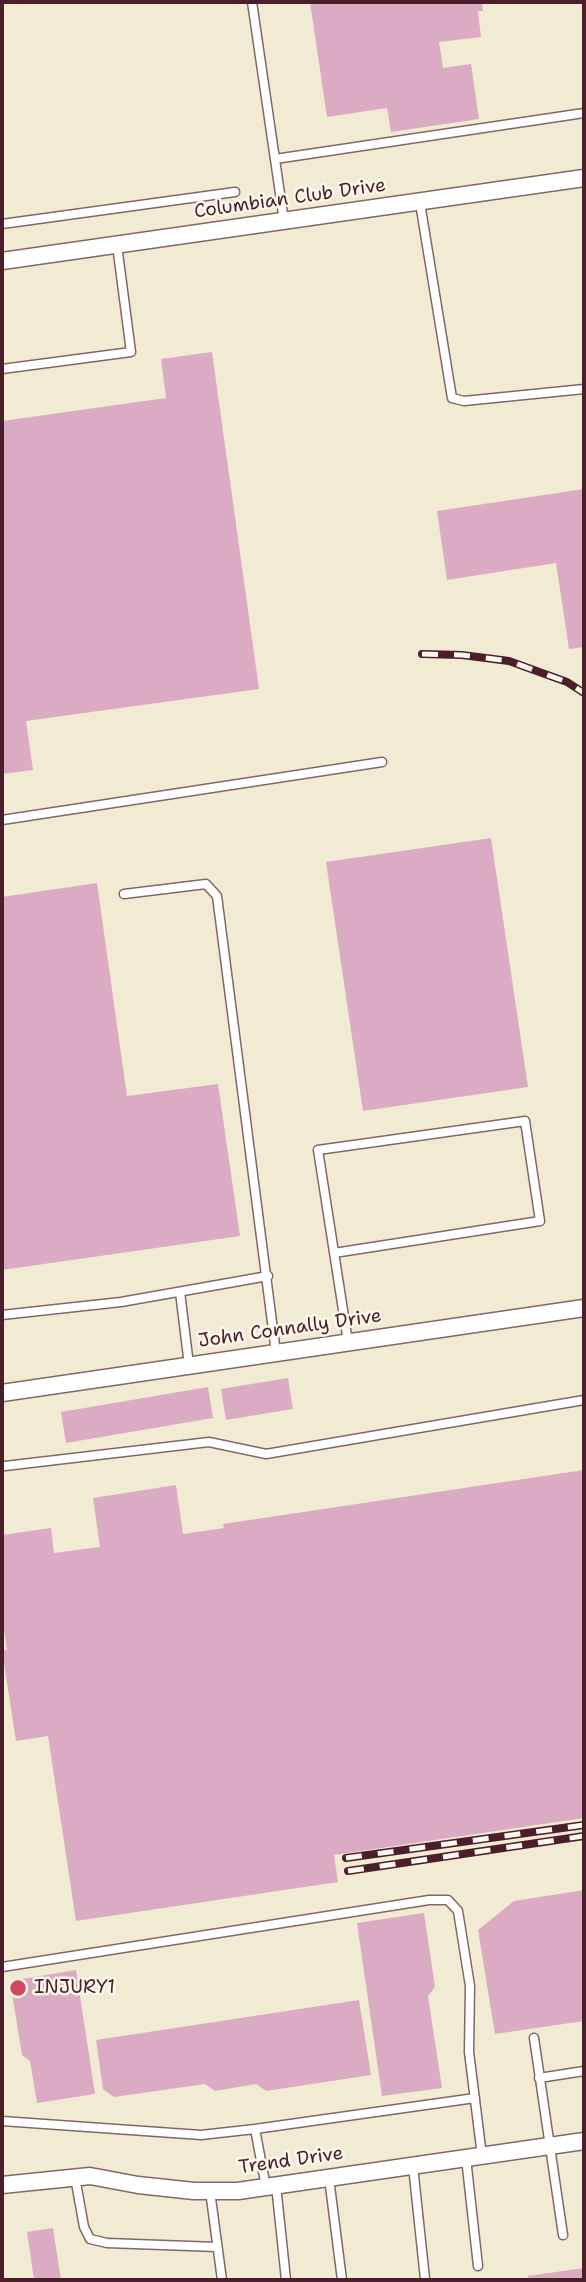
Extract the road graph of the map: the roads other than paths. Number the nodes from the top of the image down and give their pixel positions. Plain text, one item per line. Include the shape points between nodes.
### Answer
1 (252, 2) edge
2 (584, 113) edge
3 (275, 159) junction
4 (584, 178) edge
5 (235, 192) dead end
6 (420, 202) junction
7 (284, 221) junction
8 (2, 223) edge
9 (117, 245) junction
10 (2, 261) edge
11 (2, 369) edge
12 (584, 389) edge
13 (383, 762) dead end
14 (2, 820) edge
15 (124, 894) dead end
16 (334, 1254) junction
17 (268, 1276) junction
18 (180, 1292) junction
19 (584, 1308) edge
20 (2, 1315) edge
21 (348, 1342) junction
22 (276, 1353) junction
23 (189, 1365) junction
24 (2, 1392) edge
25 (584, 1400) edge
26 (5, 1466) dead end
27 (2, 1967) edge
28 (534, 2038) dead end
29 (584, 2071) edge
30 (539, 2078) junction
31 (475, 2098) junction
32 (2, 2121) edge
33 (255, 2129) junction
34 (584, 2141) edge
35 (549, 2146) junction
36 (482, 2156) junction
37 (466, 2158) junction
38 (413, 2166) junction
39 (75, 2177) junction
40 (329, 2178) junction
41 (2, 2185) edge
42 (271, 2186) junction
43 (209, 2191) junction
44 (563, 2235) dead end
45 (217, 2247) junction
46 (478, 2266) dead end
47 (425, 2279) edge
48 (222, 2280) edge
49 (286, 2280) edge
50 (342, 2280) edge

1 - 3 lane
2 - 3 lane
3 - 7 lane
4 - 6 street, Columbian Club Drive
5 - 8 lane
6 - 7 street, Columbian Club Drive
6 - 12 lane via 452,398 464,401
7 - 9 street, Columbian Club Drive
9 - 10 street, Columbian Club Drive
9 - 11 lane via 131,352
13 - 14 lane
15 - 17 lane via 206,884 217,896
16 - 16 lane via 318,1150 525,1121 540,1221
16 - 21 lane
17 - 18 lane
17 - 22 lane
18 - 20 lane
18 - 23 lane
19 - 21 street, John Connally Drive
21 - 22 street, John Connally Drive
22 - 23 street, John Connally Drive
23 - 24 street, John Connally Drive
25 - 26 lane via 266,1454 209,1442
27 - 31 lane via 448,1900 457,1911 470,1986 469,2052
28 - 30 lane
29 - 30 lane
30 - 35 lane
31 - 33 lane
31 - 36 lane
32 - 33 lane via 201,2135
33 - 42 lane
34 - 35 street, Trend Drive
35 - 36 street, Trend Drive
35 - 44 lane
36 - 37 street, Trend Drive
37 - 38 street, Trend Drive
37 - 46 lane
38 - 40 street, Trend Drive
38 - 47 lane
39 - 41 street, Trend Drive
39 - 43 street, Trend Drive
39 - 45 lane via 90,2239 107,2244
40 - 42 street, Trend Drive
40 - 50 lane
42 - 43 street, Trend Drive
42 - 49 lane
43 - 45 lane
45 - 48 lane

